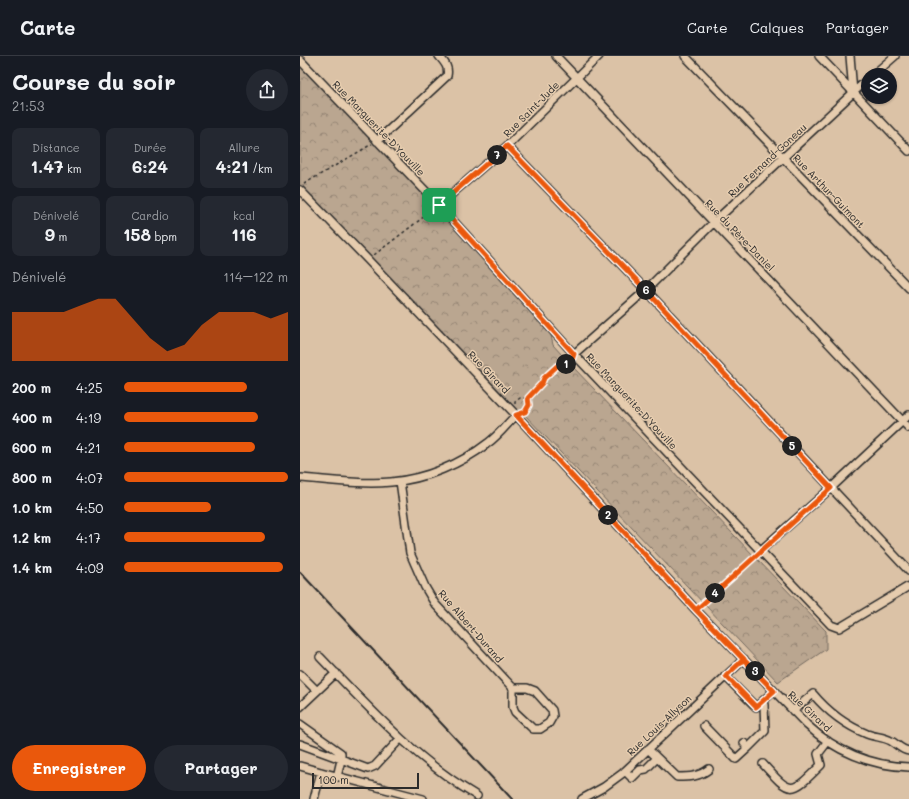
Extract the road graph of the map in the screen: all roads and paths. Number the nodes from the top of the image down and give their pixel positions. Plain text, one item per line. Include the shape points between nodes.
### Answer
1 (439, 56) edge
2 (556, 56) edge
3 (599, 56) edge
4 (685, 56) edge
5 (819, 56) edge
6 (850, 56) edge
7 (895, 56) edge
8 (300, 60) edge
9 (881, 68) edge
10 (577, 78) junction
11 (861, 85) edge
12 (853, 92) junction
13 (377, 141) junction
14 (507, 146) junction
15 (909, 151) edge
16 (784, 158) junction
17 (300, 187) edge
18 (300, 190) edge
19 (439, 205) junction
20 (714, 222) junction
21 (368, 260) junction
22 (909, 288) edge
23 (646, 290) junction
24 (574, 354) junction
25 (557, 366) junction
26 (528, 398) junction
27 (516, 415) junction
28 (909, 415) edge
29 (903, 421) junction
30 (909, 428) edge
31 (300, 478) edge
32 (400, 481) junction
33 (831, 488) junction
34 (760, 552) junction
35 (909, 571) edge
36 (909, 586) edge
37 (696, 610) junction
38 (320, 657) dead end
39 (744, 659) junction
40 (336, 673) junction
41 (300, 674) edge
42 (726, 676) junction
43 (512, 688) junction
44 (317, 691) junction
45 (774, 691) junction
46 (762, 702) junction
47 (300, 707) edge
48 (793, 711) junction
49 (300, 724) edge
50 (704, 726) dead end
51 (400, 738) junction
52 (828, 742) junction
53 (300, 744) edge
54 (648, 749) junction
55 (909, 752) edge
56 (657, 758) junction
57 (341, 760) junction
58 (763, 764) dead end
59 (300, 766) edge
60 (909, 767) edge
61 (709, 769) dead end
62 (624, 771) junction
63 (321, 772) junction
64 (337, 777) junction
65 (396, 796) edge
66 (477, 796) dead end
67 (314, 799) edge
68 (423, 799) edge
69 (582, 799) edge

1 - 13 street via 446,63 448,76
2 - 10 street, Rue du Père-Daniel
3 - 10 street, Rue Saint-Jude
4 - 16 street, Rue Arthur-Guimont
5 - 12 street
6 - 12 street
7 - 9 street
8 - 13 street, Rue Marguerite-D'Youville
10 - 14 street, Rue Saint-Jude
10 - 20 street, Rue du Père-Daniel
11 - 12 street, Rue Fernand-Goneau
12 - 15 street
12 - 16 street, Rue Fernand-Goneau
13 - 17 path
13 - 19 street, Rue Marguerite-D'Youville
14 - 19 street, Rue Saint-Jude
14 - 23 street
16 - 20 street, Rue Fernand-Goneau
16 - 22 street, Rue Arthur-Guimont
18 - 21 street, Rue Girard
19 - 21 path
19 - 24 street, Rue Marguerite-D'Youville
20 - 23 street, Rue Fernand-Goneau
20 - 29 street, Rue du Père-Daniel
21 - 27 street, Rue Girard
23 - 24 street, Rue Fernand-Goneau
23 - 33 street
24 - 25 path via 572,360 565,365
24 - 25 path via 566,353
24 - 34 street, Rue Marguerite-D'Youville
25 - 26 path
26 - 27 path via 529,405 525,412
26 - 27 path via 520,398 515,402
27 - 32 street via 490,442 469,456 429,474
27 - 37 street, Rue Girard
28 - 29 street
29 - 30 street, Rue du Père-Daniel
29 - 33 street
31 - 32 street via 389,483
32 - 43 street, Rue Albert-Durand via 410,553 424,587 435,604
33 - 34 street
33 - 35 street
34 - 36 street, Rue Marguerite-D'Youville via 831,625 839,628
34 - 37 path
37 - 39 street, Rue Girard
38 - 40 street
39 - 42 street, Rue Louis-Allyson
39 - 45 street, Rue Girard
40 - 44 street
40 - 51 street
41 - 44 street
42 - 46 street via 756,707
42 - 54 street, Rue Louis-Allyson
43 - 43 street via 512,707 515,712 533,729 542,729 548,724 552,718 552,710 535,691
44 - 47 street
45 - 46 street
45 - 48 street, Rue Girard
46 - 50 street via 765,731 746,745 736,759
48 - 52 street, Rue Girard
48 - 55 street via 813,694 847,725 867,734 891,740
49 - 57 street via 338,750 342,755
51 - 57 street via 372,768
51 - 66 street via 437,769
52 - 58 street via 818,754 821,765 797,787 784,785
52 - 60 street, Rue Girard via 864,759 886,765
53 - 57 street
54 - 56 street
54 - 62 street, Rue Louis-Allyson
56 - 61 street via 676,778 696,776
56 - 62 street via 632,778
57 - 64 street
59 - 63 street
62 - 69 street, Rue Louis-Allyson via 604,787
63 - 64 street
63 - 67 street
64 - 65 street
65 - 68 street

